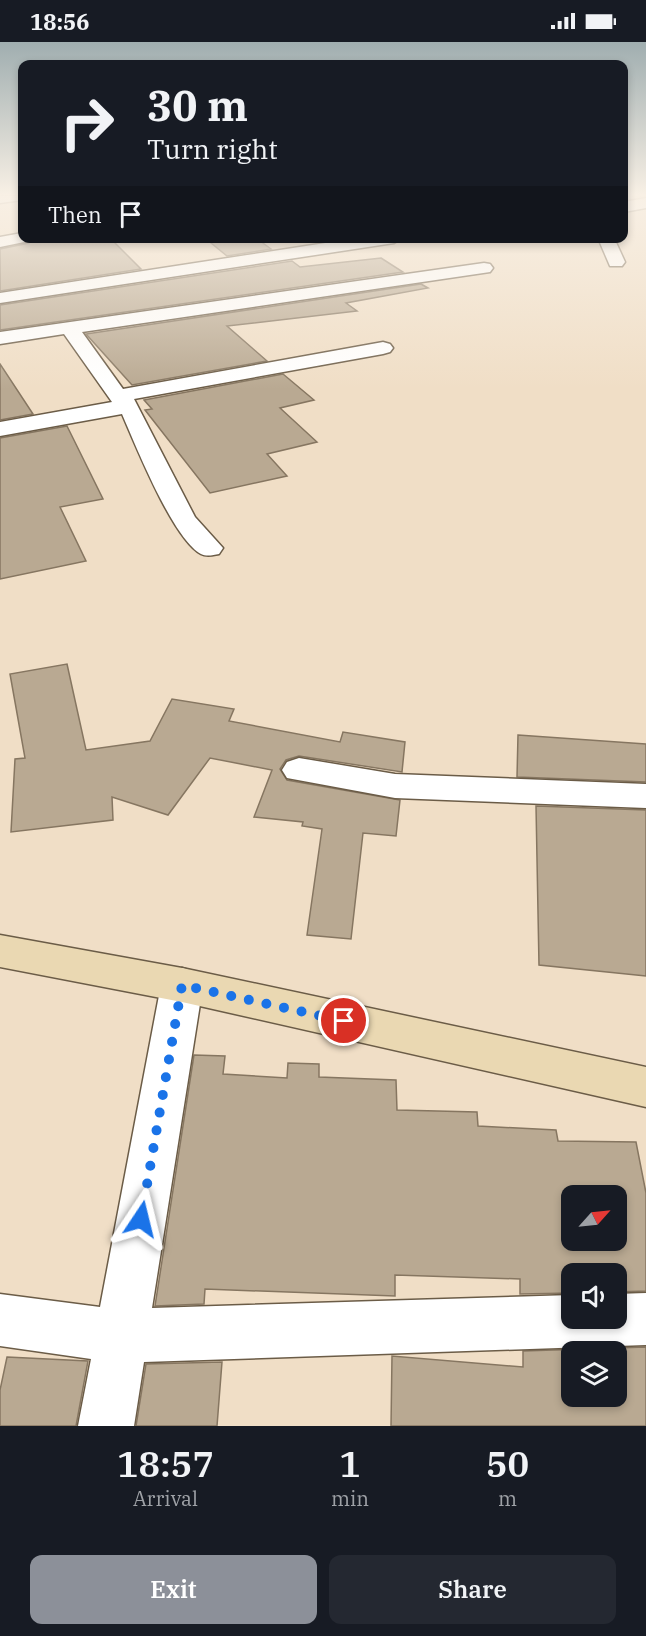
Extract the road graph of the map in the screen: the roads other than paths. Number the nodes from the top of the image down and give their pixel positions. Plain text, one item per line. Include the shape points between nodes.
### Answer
1 (246, 261) edge
2 (484, 268) dead end
3 (0, 298) edge
4 (69, 327) junction
5 (0, 338) edge
6 (383, 348) dead end
7 (123, 401) junction
8 (0, 429) edge
9 (210, 548) dead end
10 (299, 770) dead end
11 (646, 796) edge
12 (0, 951) edge
13 (182, 985) junction
14 (646, 1088) edge
15 (646, 1319) edge
16 (0, 1320) edge
17 (121, 1336) junction
18 (106, 1426) edge

1 - 3 street
2 - 4 street
4 - 5 street
4 - 7 street
6 - 7 street
7 - 8 street
7 - 9 street via 184,519
10 - 11 street via 395,786
12 - 13 street
13 - 14 street
13 - 17 street
15 - 17 street
16 - 17 street
17 - 18 street

